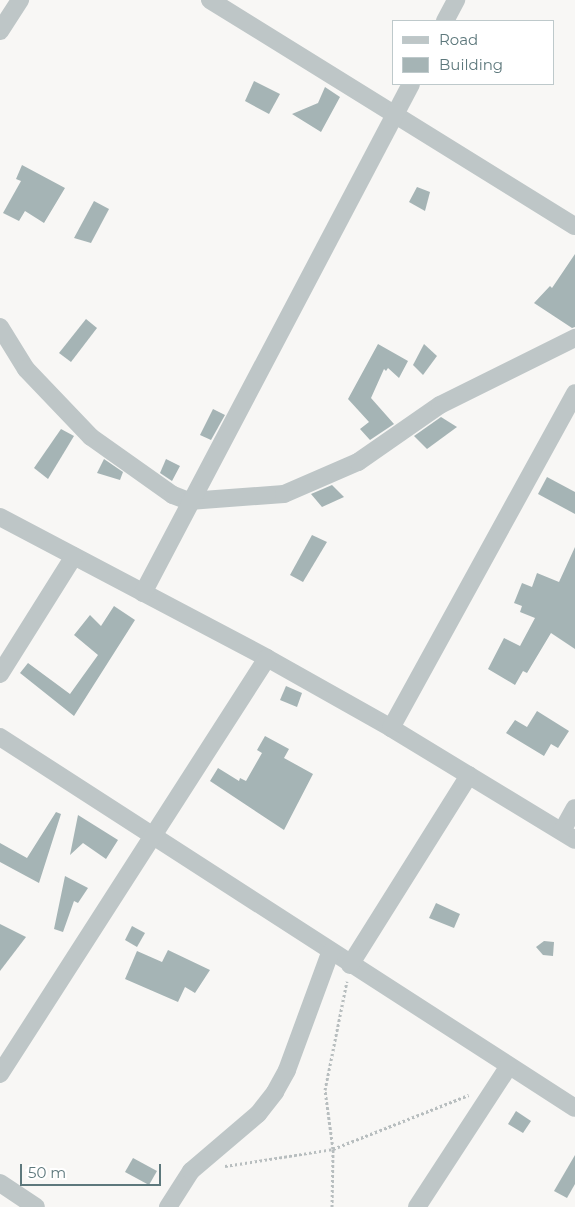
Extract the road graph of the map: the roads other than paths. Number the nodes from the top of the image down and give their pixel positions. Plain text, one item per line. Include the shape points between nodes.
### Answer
1 (20, 0) edge
2 (210, 0) edge
3 (456, 0) edge
4 (446, 20) edge
5 (0, 31) edge
6 (410, 85) edge
7 (395, 114) junction
8 (575, 226) edge
9 (0, 327) edge
10 (575, 338) edge
11 (573, 400) edge
12 (189, 500) junction
13 (0, 517) edge
14 (74, 556) junction
15 (143, 593) junction
16 (267, 658) junction
17 (0, 674) edge
18 (391, 728) junction
19 (0, 736) edge
20 (469, 775) junction
21 (575, 808) edge
22 (152, 834) junction
23 (569, 835) edge
24 (330, 952) junction
25 (350, 965) junction
26 (509, 1066) junction
27 (0, 1074) edge
28 (575, 1108) edge
29 (0, 1183) edge
30 (36, 1207) edge
31 (168, 1207) edge
32 (417, 1207) edge

1 - 5 street
2 - 7 street
3 - 4 street
6 - 7 street
7 - 8 street
7 - 12 street
9 - 12 street via 26,369 91,437 173,495
10 - 12 street via 440,405 358,462 326,473 284,494
11 - 18 street
12 - 15 street
13 - 14 street
14 - 15 street
14 - 17 street
15 - 16 street
16 - 18 street
16 - 22 street
18 - 20 street
19 - 22 street
20 - 23 street
20 - 25 street
21 - 23 street
22 - 24 street
22 - 27 street
24 - 25 street
24 - 31 street via 287,1070 275,1092 258,1114 191,1171
25 - 26 street
26 - 28 street
26 - 32 street
29 - 30 street

